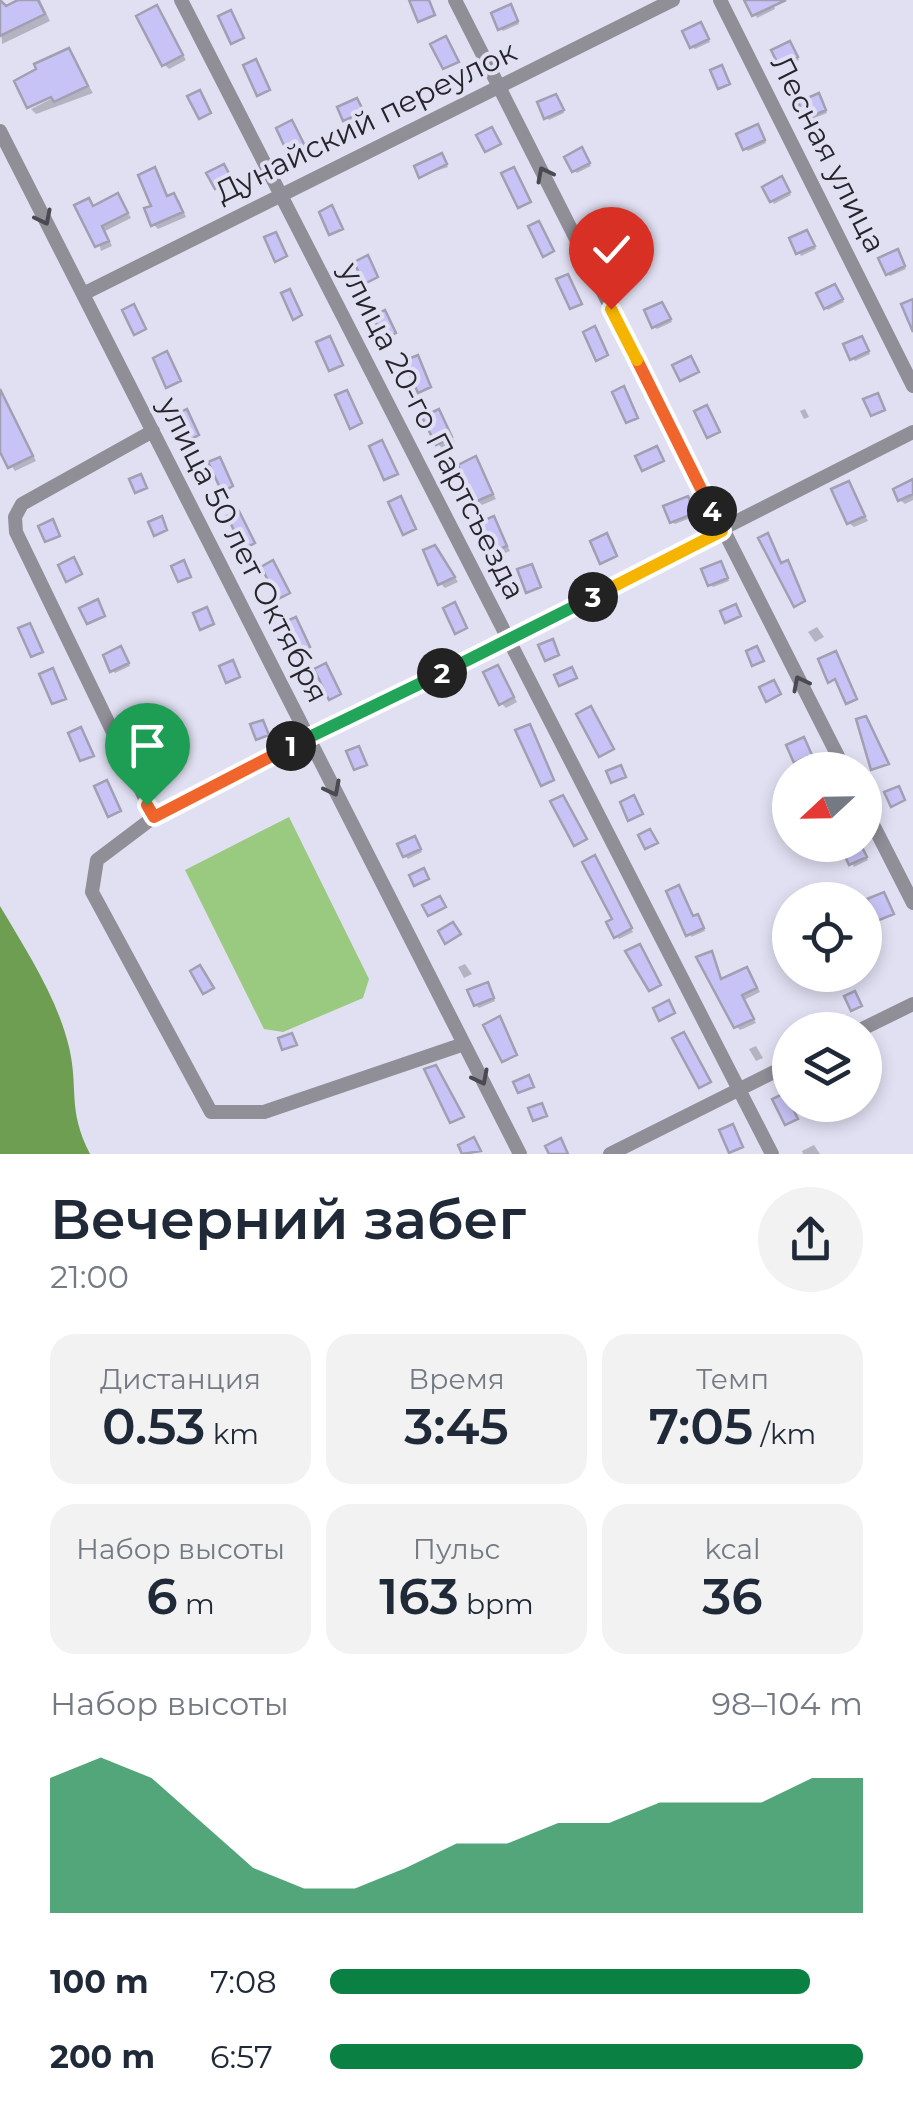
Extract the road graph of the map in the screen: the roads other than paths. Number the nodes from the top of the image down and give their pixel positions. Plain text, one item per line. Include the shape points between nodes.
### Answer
1 (180, 0) edge
2 (455, 0) edge
3 (673, 0) edge
4 (720, 0) edge
5 (500, 87) junction
6 (0, 131) edge
7 (278, 194) junction
8 (83, 294) junction
9 (913, 386) edge
10 (152, 431) junction
11 (913, 432) edge
12 (722, 531) junction
13 (508, 641) junction
14 (308, 738) junction
15 (836, 752) edge
16 (154, 817) junction
17 (882, 842) edge
18 (913, 903) edge
19 (913, 1004) edge
20 (882, 1019) edge
21 (464, 1044) junction
22 (772, 1073) edge
23 (740, 1088) junction
24 (520, 1154) edge
25 (610, 1154) edge
26 (772, 1154) edge

1 - 7 street, улица 20-го Партсъезда
2 - 5 street
3 - 5 street, Дунайский переулок
4 - 9 street, Лесная улица
5 - 7 street, Дунайский переулок
12 -> 5 street
6 -> 8 street, улица 50 лет Октября
7 - 8 street, Дунайский переулок
7 - 13 street, улица 20-го Партсъезда
8 - 10 street, улица 50 лет Октября
10 - 14 street, улица 50 лет Октября
10 - 16 street via 22,504 15,517 16,532
11 - 12 street
12 - 13 street
15 -> 12 street
13 - 14 street
13 - 23 street, улица 20-го Партсъезда
14 - 16 street
14 -> 21 street, улица 50 лет Октября
16 - 21 street via 96,860 92,892 211,1112 264,1112
17 - 18 street
19 - 20 street
21 -> 24 street, улица 50 лет Октября
22 - 23 street
23 - 25 street
23 - 26 street, улица 20-го Партсъезда

